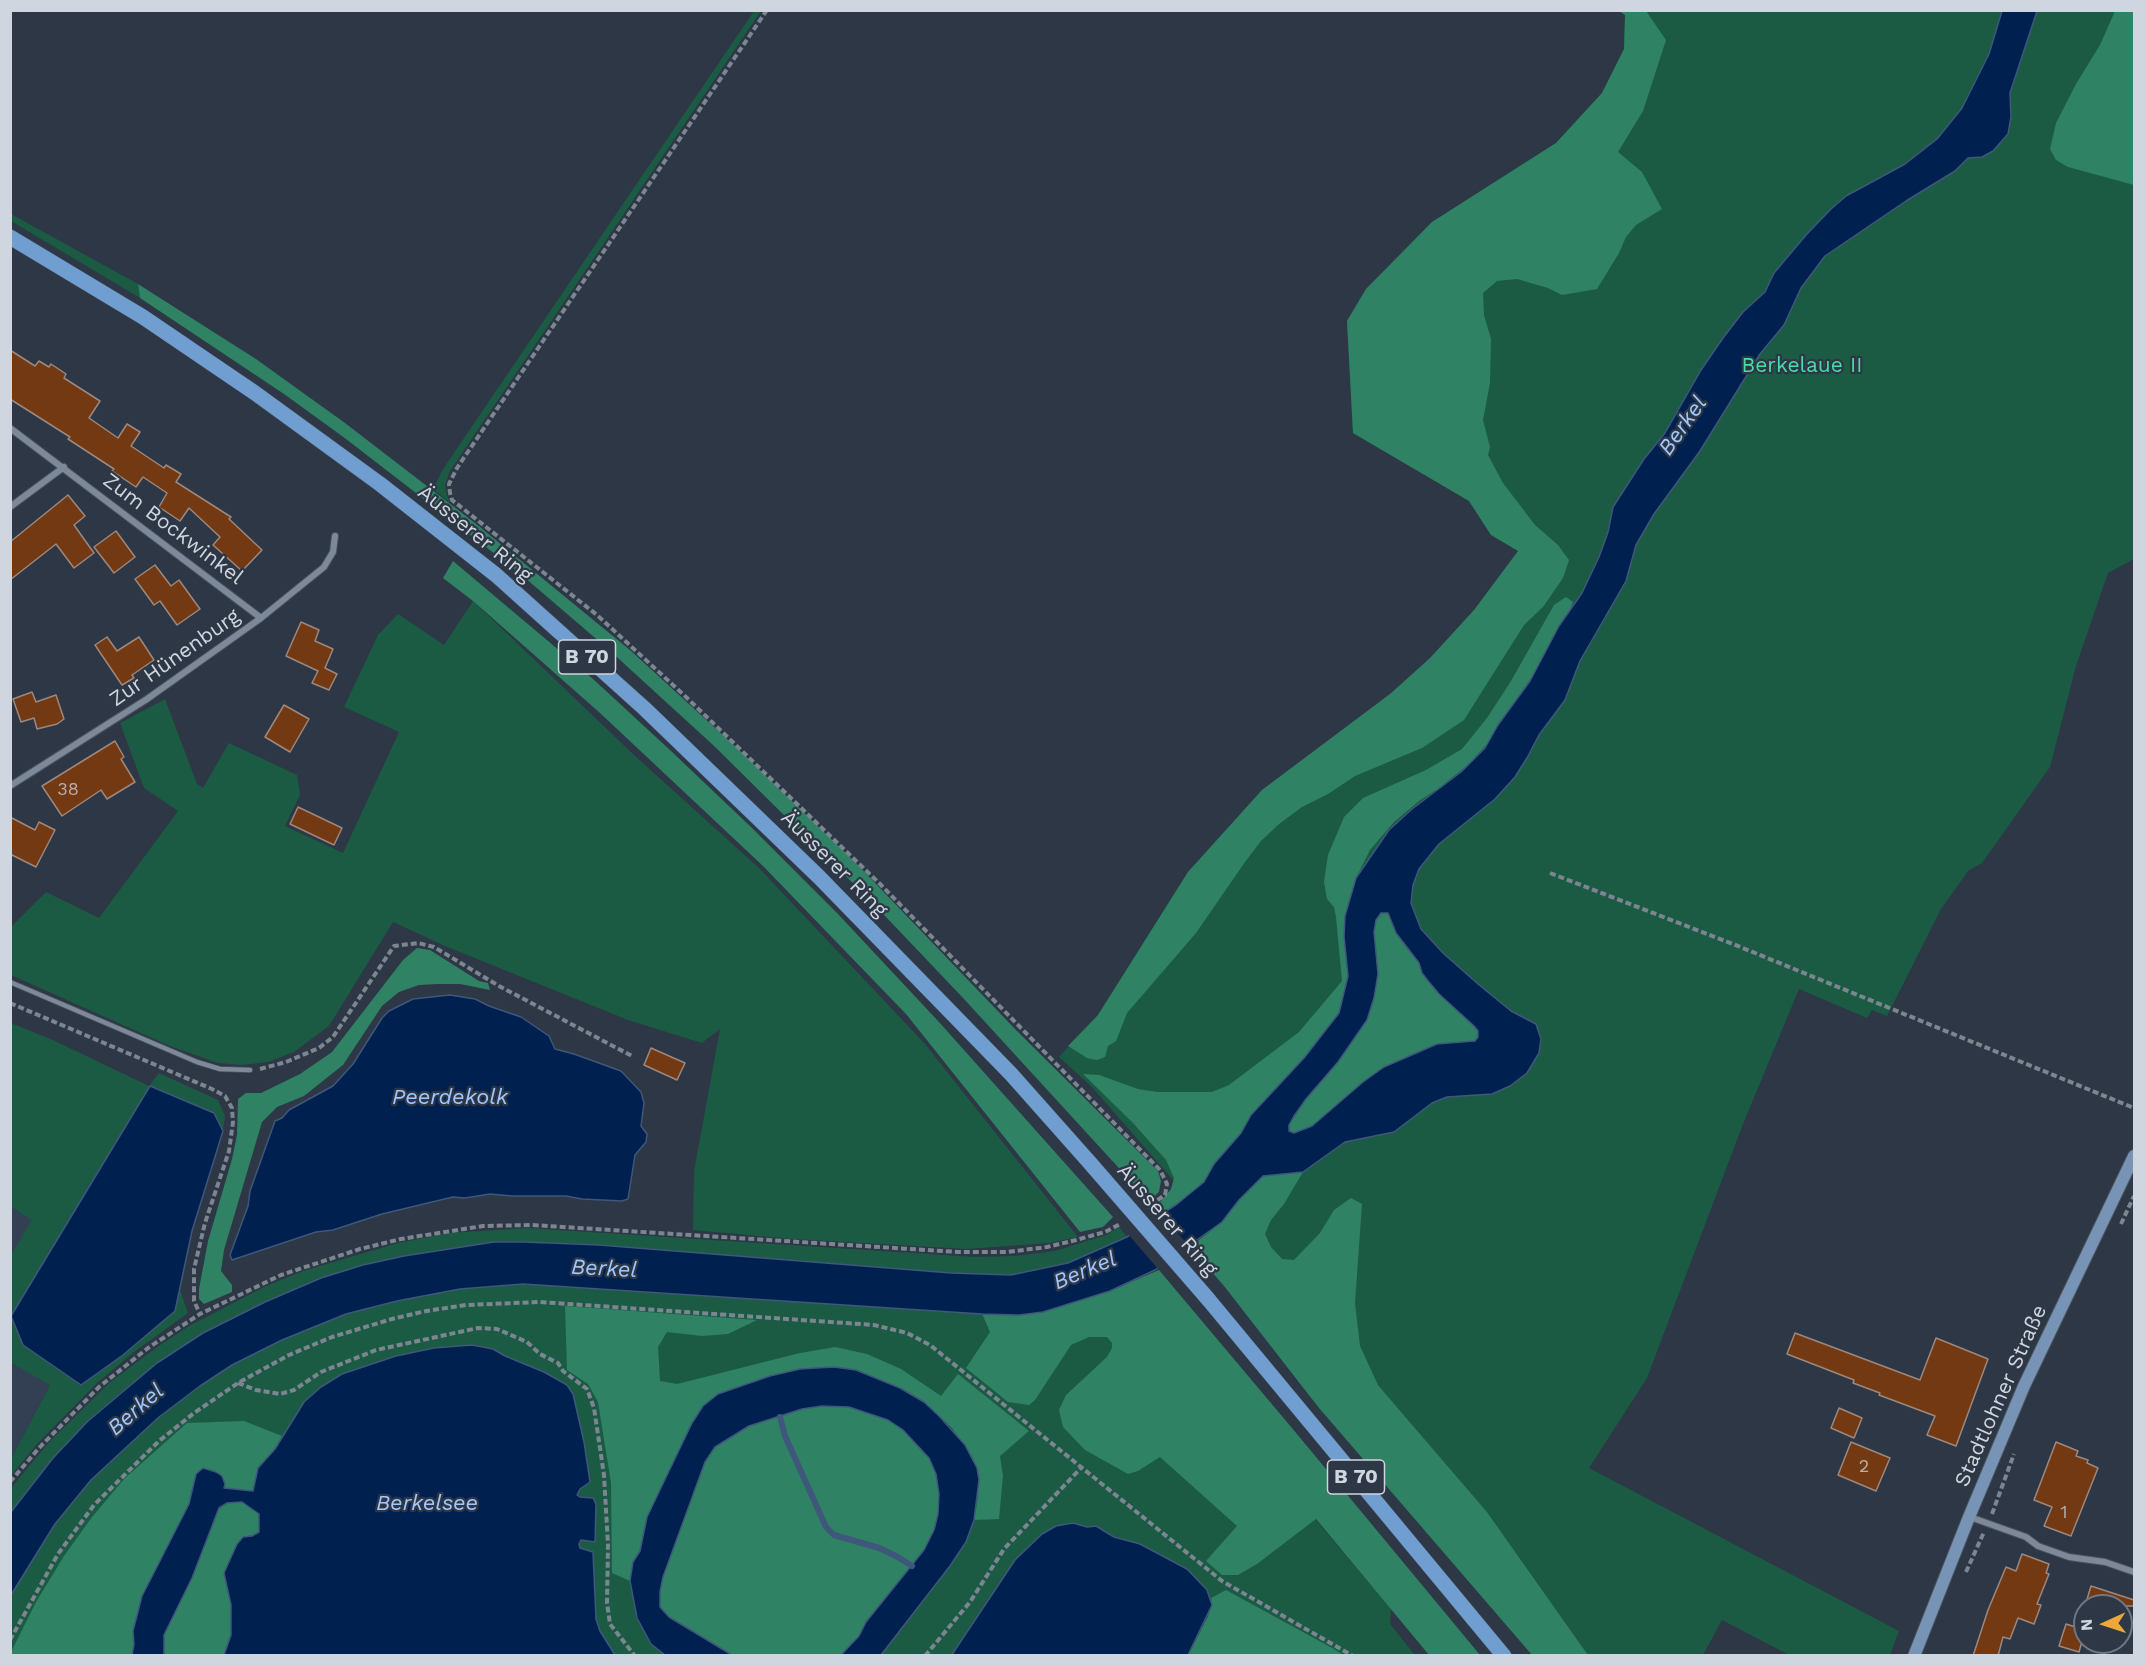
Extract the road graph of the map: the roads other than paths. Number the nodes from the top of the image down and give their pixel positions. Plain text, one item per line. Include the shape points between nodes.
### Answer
1 (10, 237) edge
2 (10, 428) edge
3 (64, 466) junction
4 (10, 507) edge
5 (335, 536) dead end
6 (261, 618) junction
7 (10, 786) edge
8 (10, 982) edge
9 (250, 1070) road end
10 (2134, 1156) edge
11 (1969, 1517) junction
12 (2134, 1572) edge
13 (1504, 1656) edge
14 (1914, 1656) edge

1 - 13 main road, Äusserer Ring / B 70, bridge via 143,317 380,484 496,575 645,709 819,877 1011,1074 1208,1299
2 - 3 street, Zum Bockwinkel
3 - 4 street
3 - 6 street, Zum Bockwinkel
5 - 6 street, Zur Hünenburg via 333,552 324,567
6 - 7 street, Zur Hünenburg via 147,699
8 - 9 lane via 197,1062
10 - 11 street, Stadtlohner Straße via 2024,1386
11 - 12 street via 2069,1557 2105,1562
11 - 14 street, Stadtlohner Straße

